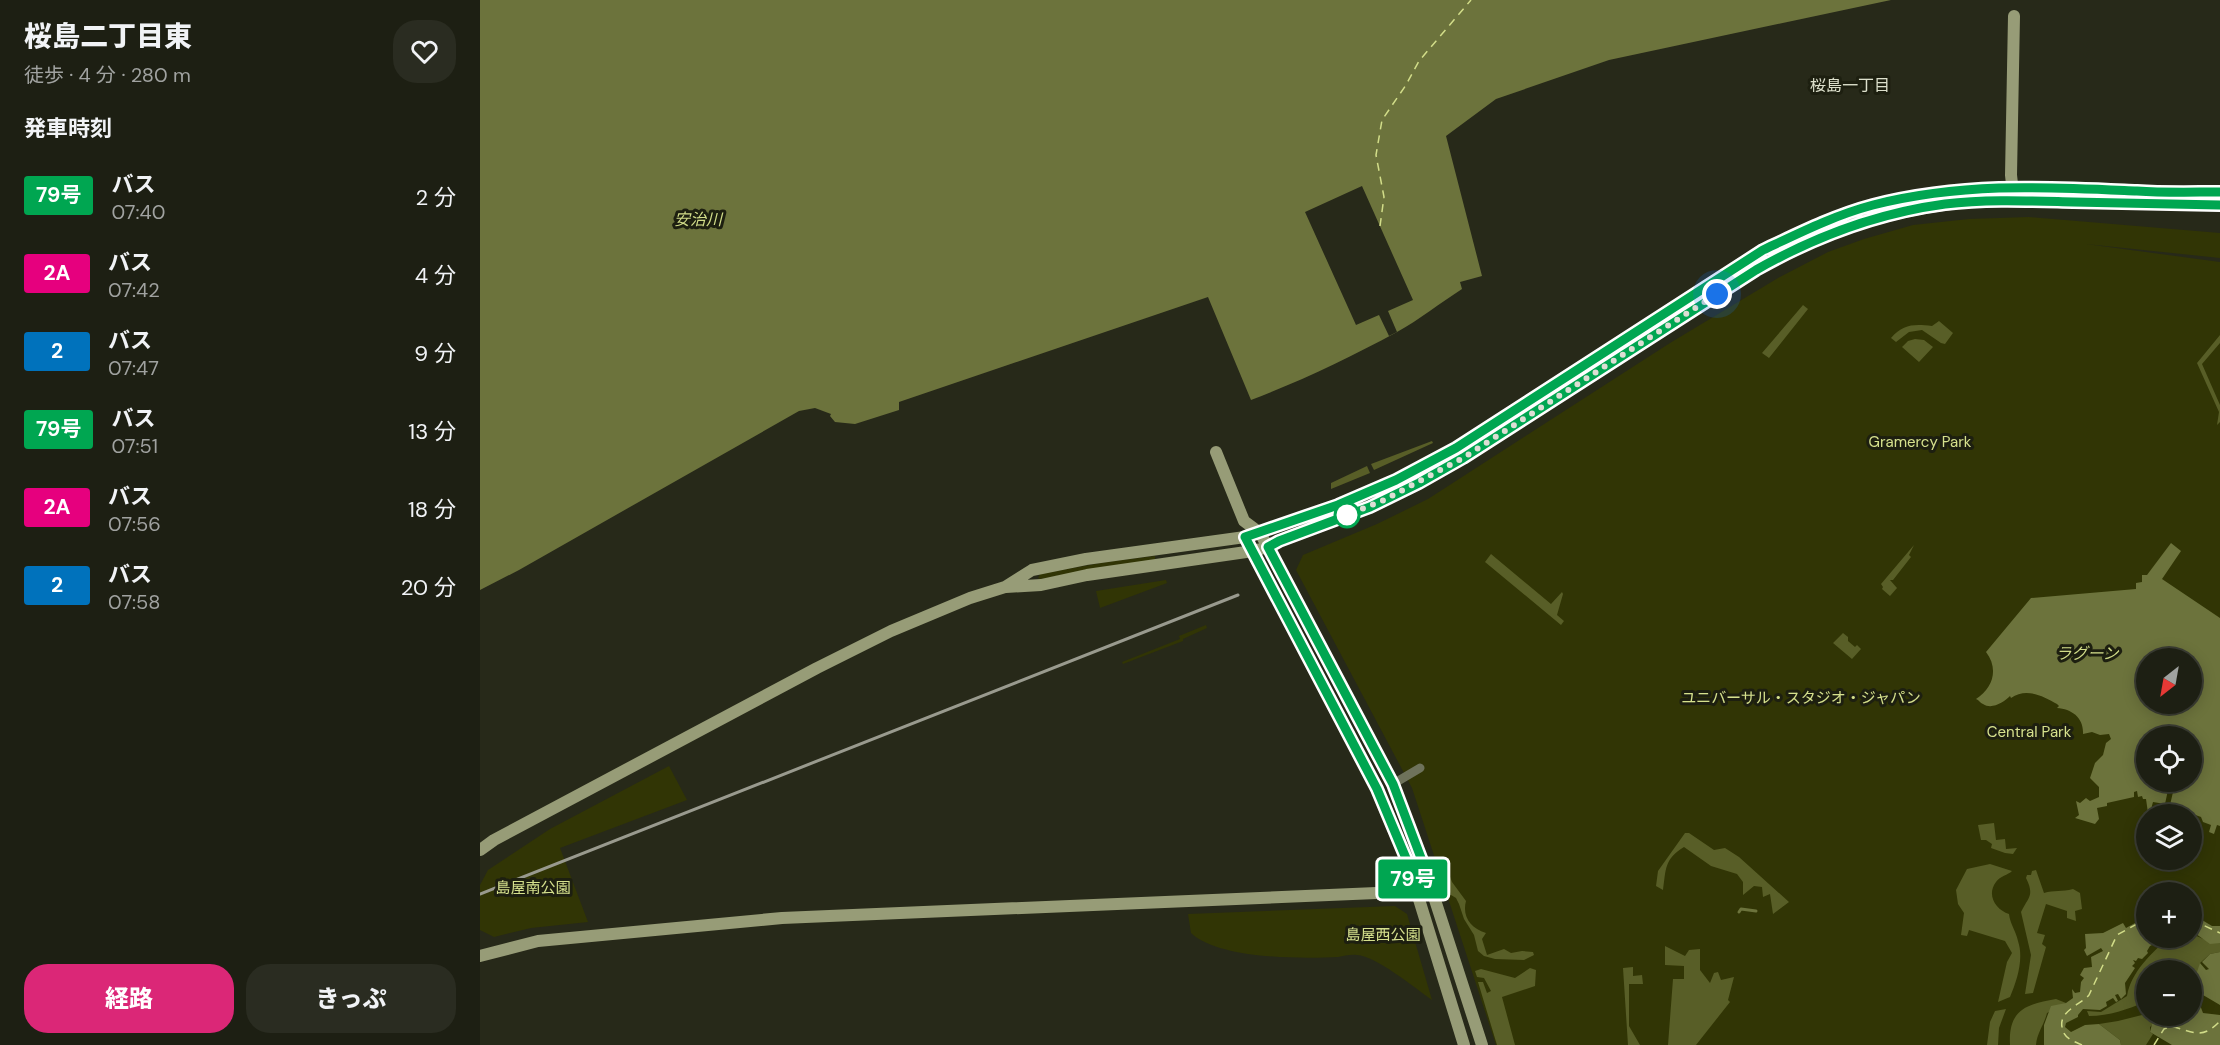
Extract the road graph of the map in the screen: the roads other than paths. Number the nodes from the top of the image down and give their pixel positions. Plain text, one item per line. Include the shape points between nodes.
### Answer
1 (2014, 16) dead end
2 (2013, 187) junction
3 (2220, 192) edge
4 (2013, 201) junction
5 (2220, 205) edge
6 (1216, 452) dead end
7 (1244, 521) junction
8 (1260, 533) junction
9 (1245, 537) junction
10 (1268, 547) junction
11 (1253, 551) junction
12 (1005, 587) junction
13 (1420, 768) dead end
14 (1391, 781) joint
15 (1374, 784) tunnel mouth
16 (480, 850) edge
17 (1424, 866) tunnel mouth
18 (1409, 867) tunnel mouth
19 (1432, 887) junction
20 (1416, 890) junction
21 (480, 956) edge
22 (1464, 1045) edge
23 (1482, 1045) edge

1 - 2 street
2 - 3 street
2 - 4 street
2 - 8 street via 1909,197 1801,231 1755,255 1456,448 1396,480
4 - 5 street
4 - 10 street via 1944,204 1897,213 1797,248 1419,483
6 - 7 street
7 - 8 street
7 - 9 street
8 - 9 street
8 - 10 street
9 - 11 street
9 - 12 street via 1032,570
10 - 11 street
10 - 14 street
11 - 12 street via 1041,585
11 - 15 street
12 - 16 street via 901,627 817,668
13 - 14 street
17 - 19 street
18 - 20 street
19 - 20 street
19 - 23 street
20 - 21 street via 782,918 538,941
20 - 22 street

